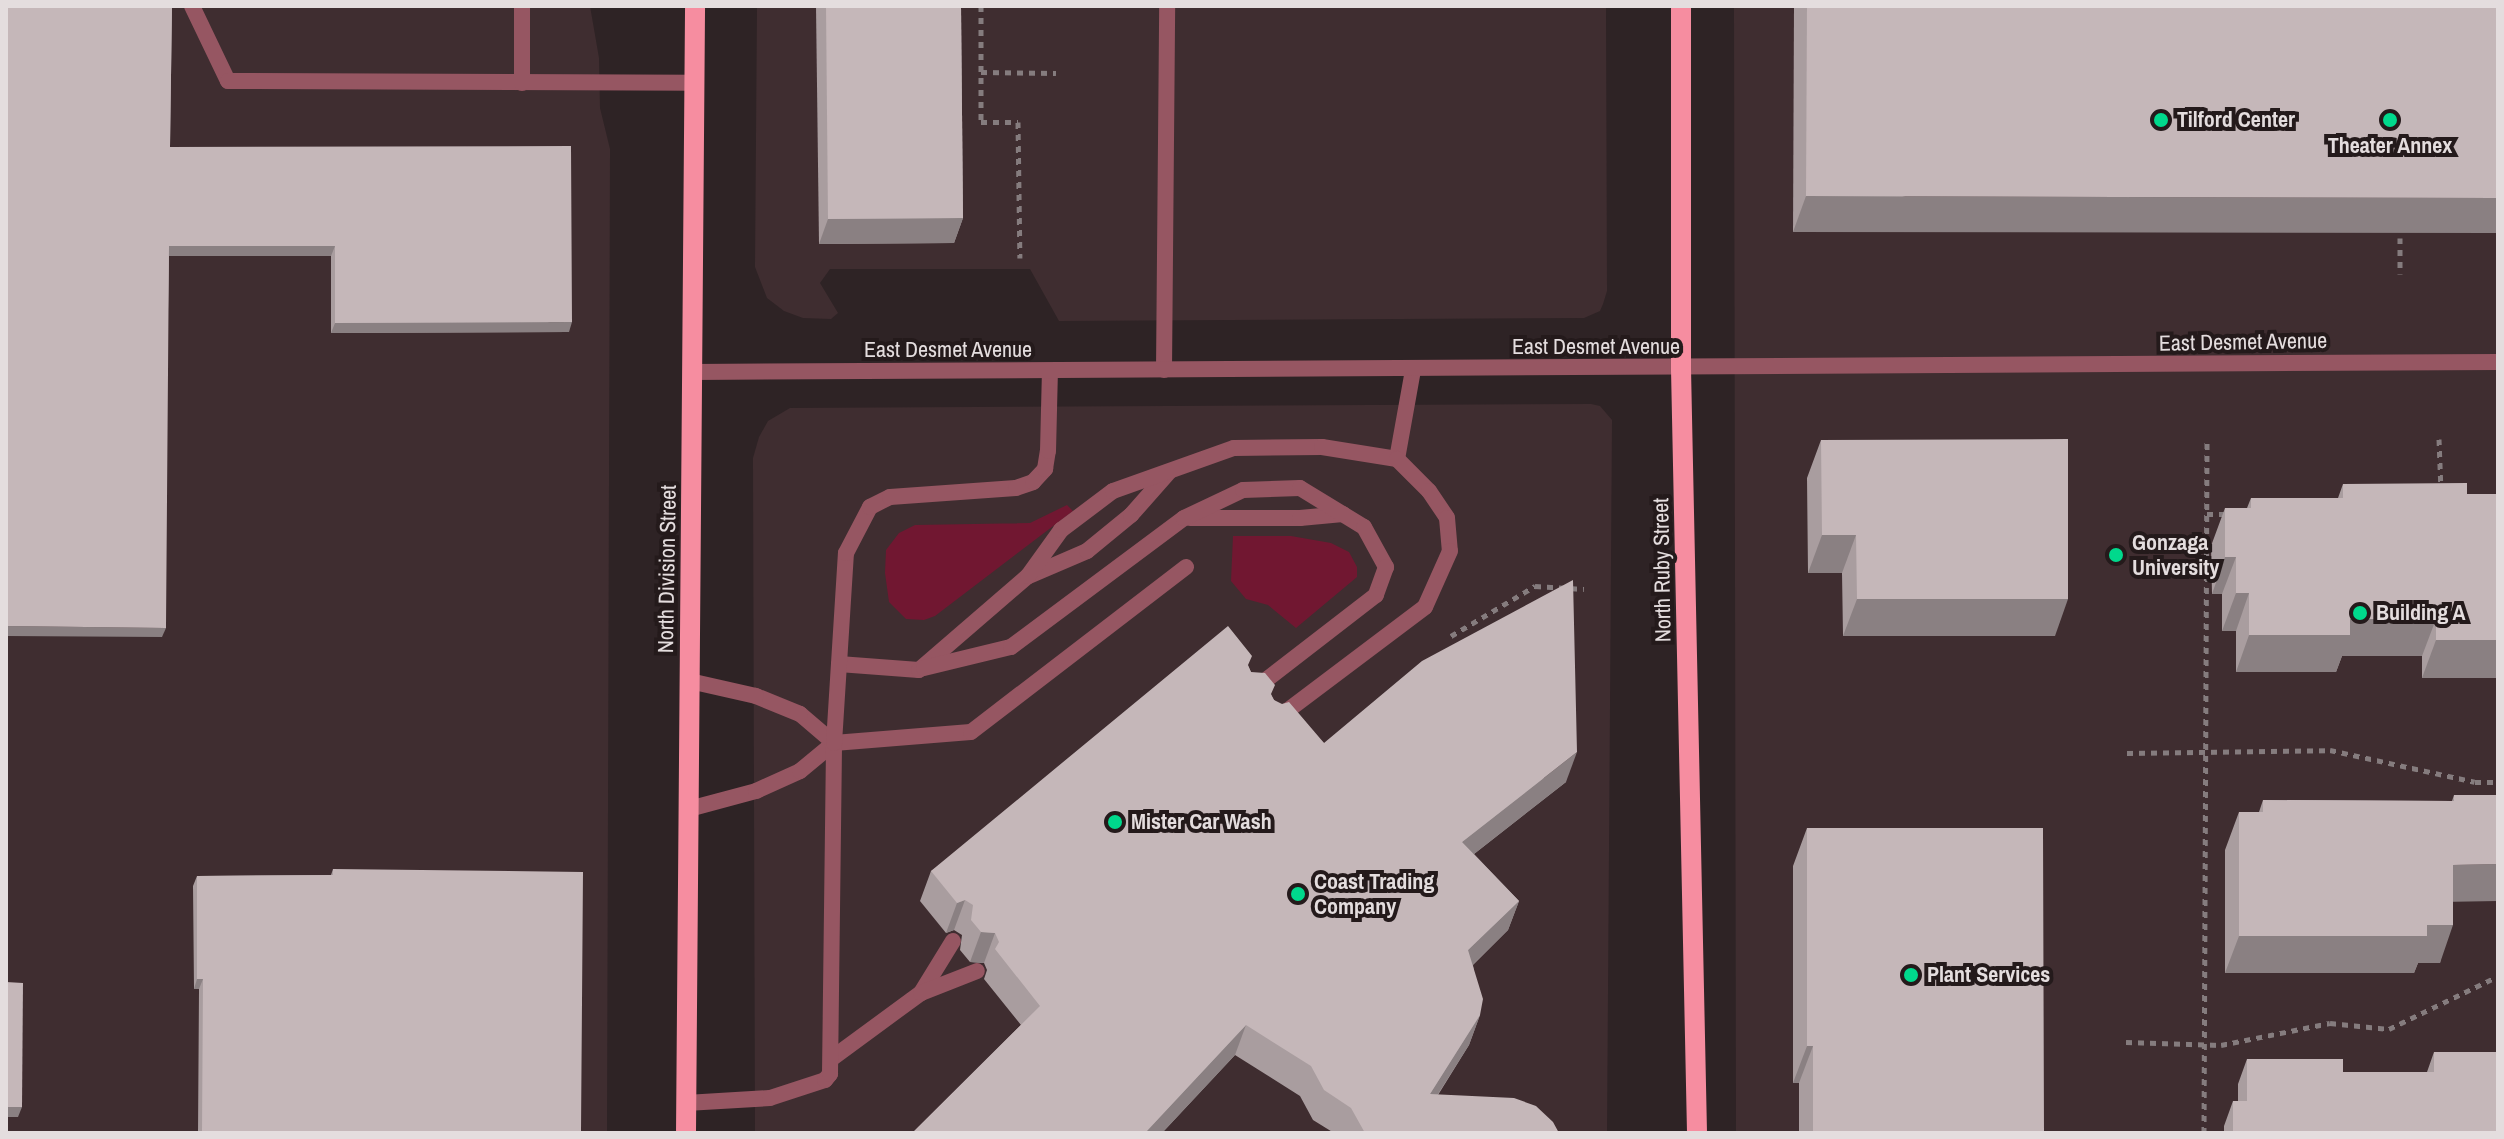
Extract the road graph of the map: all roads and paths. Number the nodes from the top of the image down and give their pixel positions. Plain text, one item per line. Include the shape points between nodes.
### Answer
1 (192, 6) edge
2 (522, 6) edge
3 (695, 6) edge
4 (981, 6) edge
5 (1167, 6) edge
6 (1681, 6) edge
7 (981, 72) junction
8 (1056, 73) dead end
9 (522, 83) junction
10 (695, 83) junction
11 (2400, 238) edge
12 (1020, 258) dead end
13 (2400, 274) dead end
14 (2498, 362) edge
15 (1681, 369) junction
16 (1164, 370) junction
17 (1413, 370) junction
18 (1050, 371) junction
19 (693, 372) junction
20 (2207, 439) dead end
21 (2439, 439) dead end
22 (1397, 459) junction
23 (1170, 471) junction
24 (2441, 498) edge
25 (1343, 514) junction
26 (2207, 514) junction
27 (2238, 514) edge
28 (1184, 518) junction
29 (1186, 567) dead end
30 (1028, 576) junction
31 (1584, 589) dead end
32 (1442, 641) dead end
33 (839, 664) junction
34 (919, 670) junction
35 (690, 681) junction
36 (1248, 694) edge
37 (1271, 723) edge
38 (834, 743) junction
39 (2205, 752) junction
40 (2127, 753) dead end
41 (2498, 782) edge
42 (689, 809) junction
43 (953, 941) edge
44 (977, 971) edge
45 (2498, 976) edge
46 (921, 993) junction
47 (2126, 1042) dead end
48 (2204, 1044) junction
49 (831, 1059) junction
50 (686, 1103) junction
51 (686, 1133) edge
52 (1697, 1133) edge
53 (2204, 1133) edge

1 - 9 street via 228,81
2 - 9 street
3 - 10 main road, North Division Street
4 - 7 path
5 - 16 street
6 - 15 main road, North Ruby Street
7 - 8 path
7 - 12 path via 981,122 1018,122
9 - 10 street
10 - 19 main road, North Division Street
11 - 13 path
14 - 15 street, East Desmet Avenue
15 - 17 street, East Desmet Avenue
15 - 52 main road, North Ruby Street
16 - 17 street, East Desmet Avenue
16 - 18 street, East Desmet Avenue
17 - 22 street
18 - 19 street, East Desmet Avenue
18 - 33 street via 1048,451 1045,469 1033,482 1016,488 905,494 870,507 846,553
19 - 35 main road, North Division Street
20 - 26 path
21 - 24 path
22 - 23 street via 1322,447 1234,448
22 - 37 street via 1447,518 1450,551 1425,607
23 - 30 street via 1131,515 1087,551
23 - 30 street via 1113,491 1061,530
25 - 28 street
25 - 28 street via 1300,488 1243,490
25 - 36 street via 1364,527 1386,567 1376,595
26 - 27 path
26 - 39 path
28 - 34 street via 1011,647
29 - 38 street via 971,732
30 - 34 street
31 - 32 path via 1535,586
33 - 34 street
33 - 38 street
35 - 38 street via 756,696 800,714
35 - 42 main road, North Division Street
38 - 42 street via 800,771 756,791
38 - 49 street
39 - 40 path
39 - 41 path via 2330,750 2475,782
39 - 48 path
42 - 50 main road, North Division Street
43 - 46 street
44 - 46 street
45 - 48 path via 2389,1029 2330,1023
46 - 49 street
47 - 48 path
48 - 53 path
49 - 50 street via 825,1080 776,1096
50 - 51 main road, North Division Street

